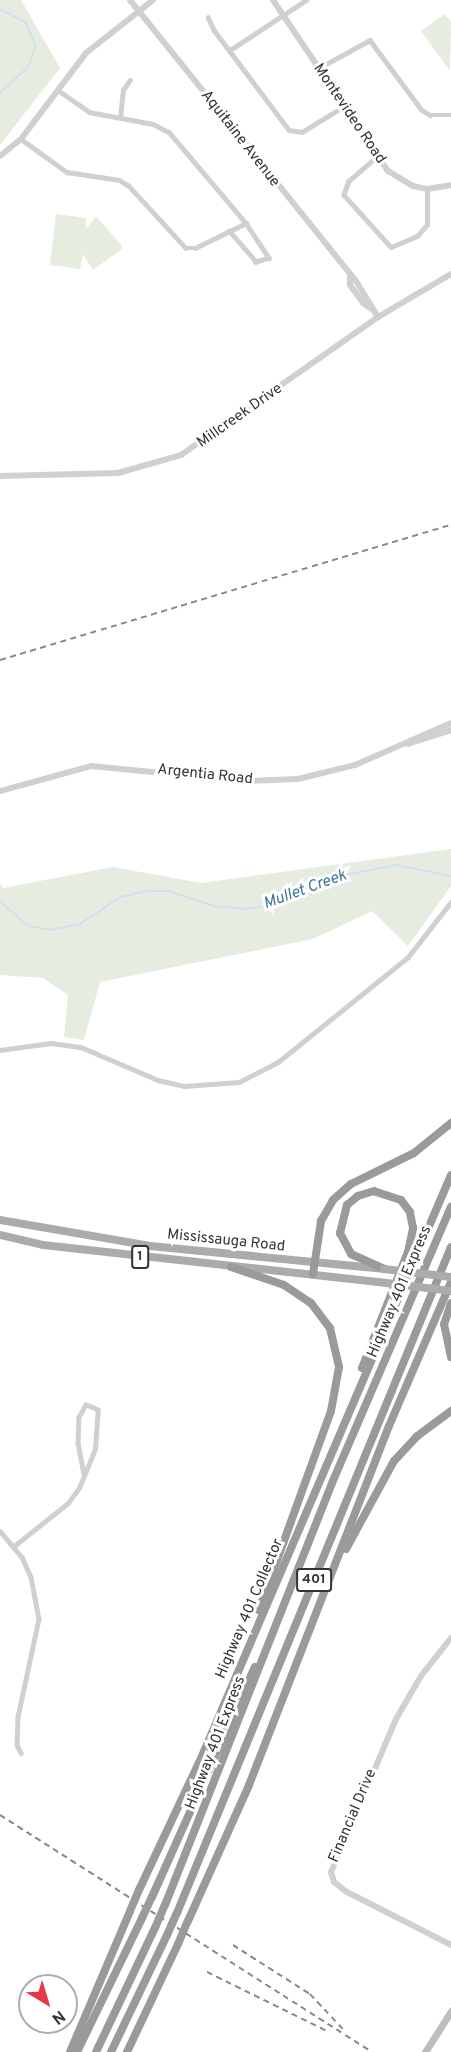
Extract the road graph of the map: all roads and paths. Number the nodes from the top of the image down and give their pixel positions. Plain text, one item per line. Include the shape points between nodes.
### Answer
1 (130, 0) edge
2 (153, 0) edge
3 (273, 0) edge
4 (306, 0) edge
5 (138, 12) junction
6 (285, 14) junction
7 (208, 17) dead end
8 (230, 50) junction
9 (319, 68) junction
10 (130, 80) dead end
11 (57, 89) junction
12 (343, 107) junction
13 (451, 115) edge
14 (120, 118) junction
15 (21, 139) junction
16 (0, 156) edge
17 (377, 157) junction
18 (451, 185) edge
19 (427, 189) junction
20 (246, 223) junction
21 (229, 231) junction
22 (451, 274) edge
23 (378, 317) junction
24 (0, 476) edge
25 (451, 723) edge
26 (451, 730) edge
27 (408, 744) junction
28 (0, 791) edge
29 (451, 902) edge
30 (0, 1050) edge
31 (451, 1123) edge
32 (451, 1175) edge
33 (451, 1207) edge
34 (0, 1220) edge
35 (0, 1235) edge
36 (451, 1247) edge
37 (314, 1263) junction
38 (231, 1267) junction
39 (384, 1269) junction
40 (313, 1274) junction
41 (451, 1277) edge
42 (451, 1282) edge
43 (451, 1291) edge
44 (451, 1303) edge
45 (451, 1357) edge
46 (451, 1412) edge
47 (339, 1437) junction
48 (84, 1474) junction
49 (0, 1531) edge
50 (14, 1546) junction
51 (291, 1588) junction
52 (311, 1626) junction
53 (451, 1638) edge
54 (21, 1754) dead end
55 (202, 1756) junction
56 (451, 1945) edge
57 (451, 2011) edge
58 (70, 2052) edge
59 (77, 2052) edge
60 (96, 2052) edge
61 (111, 2052) edge
62 (127, 2052) edge
63 (425, 2052) edge

1 - 5 street, Aquitaine Avenue
2 - 5 street
3 - 6 street, Montevideo Road
4 - 6 street
5 - 11 street via 97,42
5 - 23 street, Aquitaine Avenue via 370,299
6 - 8 street
6 - 9 street, Montevideo Road
7 - 8 street
8 - 12 street via 289,130 302,132
9 - 12 street, Montevideo Road
9 - 13 street via 370,40 421,109 430,115
10 - 14 street via 123,90
11 - 14 street via 90,112
11 - 15 street
12 - 17 street, Montevideo Road
14 - 20 street via 169,132
15 - 16 street
15 - 21 street via 67,172 129,186 186,248 195,248
17 - 19 street, Montevideo Road via 393,176
17 - 19 street via 343,189 386,243 398,246 427,225
18 - 19 street
20 - 21 street
20 - 21 street via 269,254 266,261 256,262
22 - 23 street, Millcreek Drive
23 - 24 street, Millcreek Drive via 181,455 118,473
25 - 27 street, Argentia Road
26 - 27 street, Argentia Road
27 - 28 street, Argentia Road via 355,765 298,779 245,781 91,766
29 - 30 street via 408,957 278,1062 239,1082 184,1086 158,1080 107,1057 51,1043
31 - 37 highway via 414,1153 351,1184 333,1200 321,1221
32 - 47 highway, Highway 401 Collector / 401
33 - 51 highway, Highway 401 Express / 401
34 - 37 main road, Mississauga Road / 1 via 97,1239
35 - 38 main road, Mississauga Road / 1 via 43,1245
36 - 61 highway, Highway 401 Express / 401, bridge via 177,1913
37 - 39 main road, Mississauga Road / 1
37 - 40 highway
38 - 40 main road, Mississauga Road / 1
38 - 55 highway via 284,1285 311,1303 335,1340 339,1378 265,1594
39 - 41 main road, Mississauga Road / 1, bridge
39 - 47 highway via 351,1254 340,1233 347,1205 374,1191 401,1200 410,1212 411,1244
40 - 43 main road, Mississauga Road / 1, bridge
42 - 52 highway, 401 via 389,1426
44 - 45 highway via 444,1332
46 - 52 highway via 416,1437 382,1478
47 - 55 highway, Highway 401 Collector / 401
48 - 48 street via 95,1449 98,1410 86,1405 78,1432
48 - 50 street via 68,1503
49 - 50 street
50 - 54 street via 31,1577 39,1618 18,1717 17,1745
51 - 59 highway, bridge via 152,1897
51 - 60 highway, Highway 401 Express / 401, bridge via 165,1905
52 - 62 highway, 401, bridge via 249,1785
53 - 56 street, Financial Drive via 421,1676 396,1719 331,1867 334,1882 341,1888
55 - 58 highway, Highway 401 Collector / 401, bridge
57 - 63 main road

